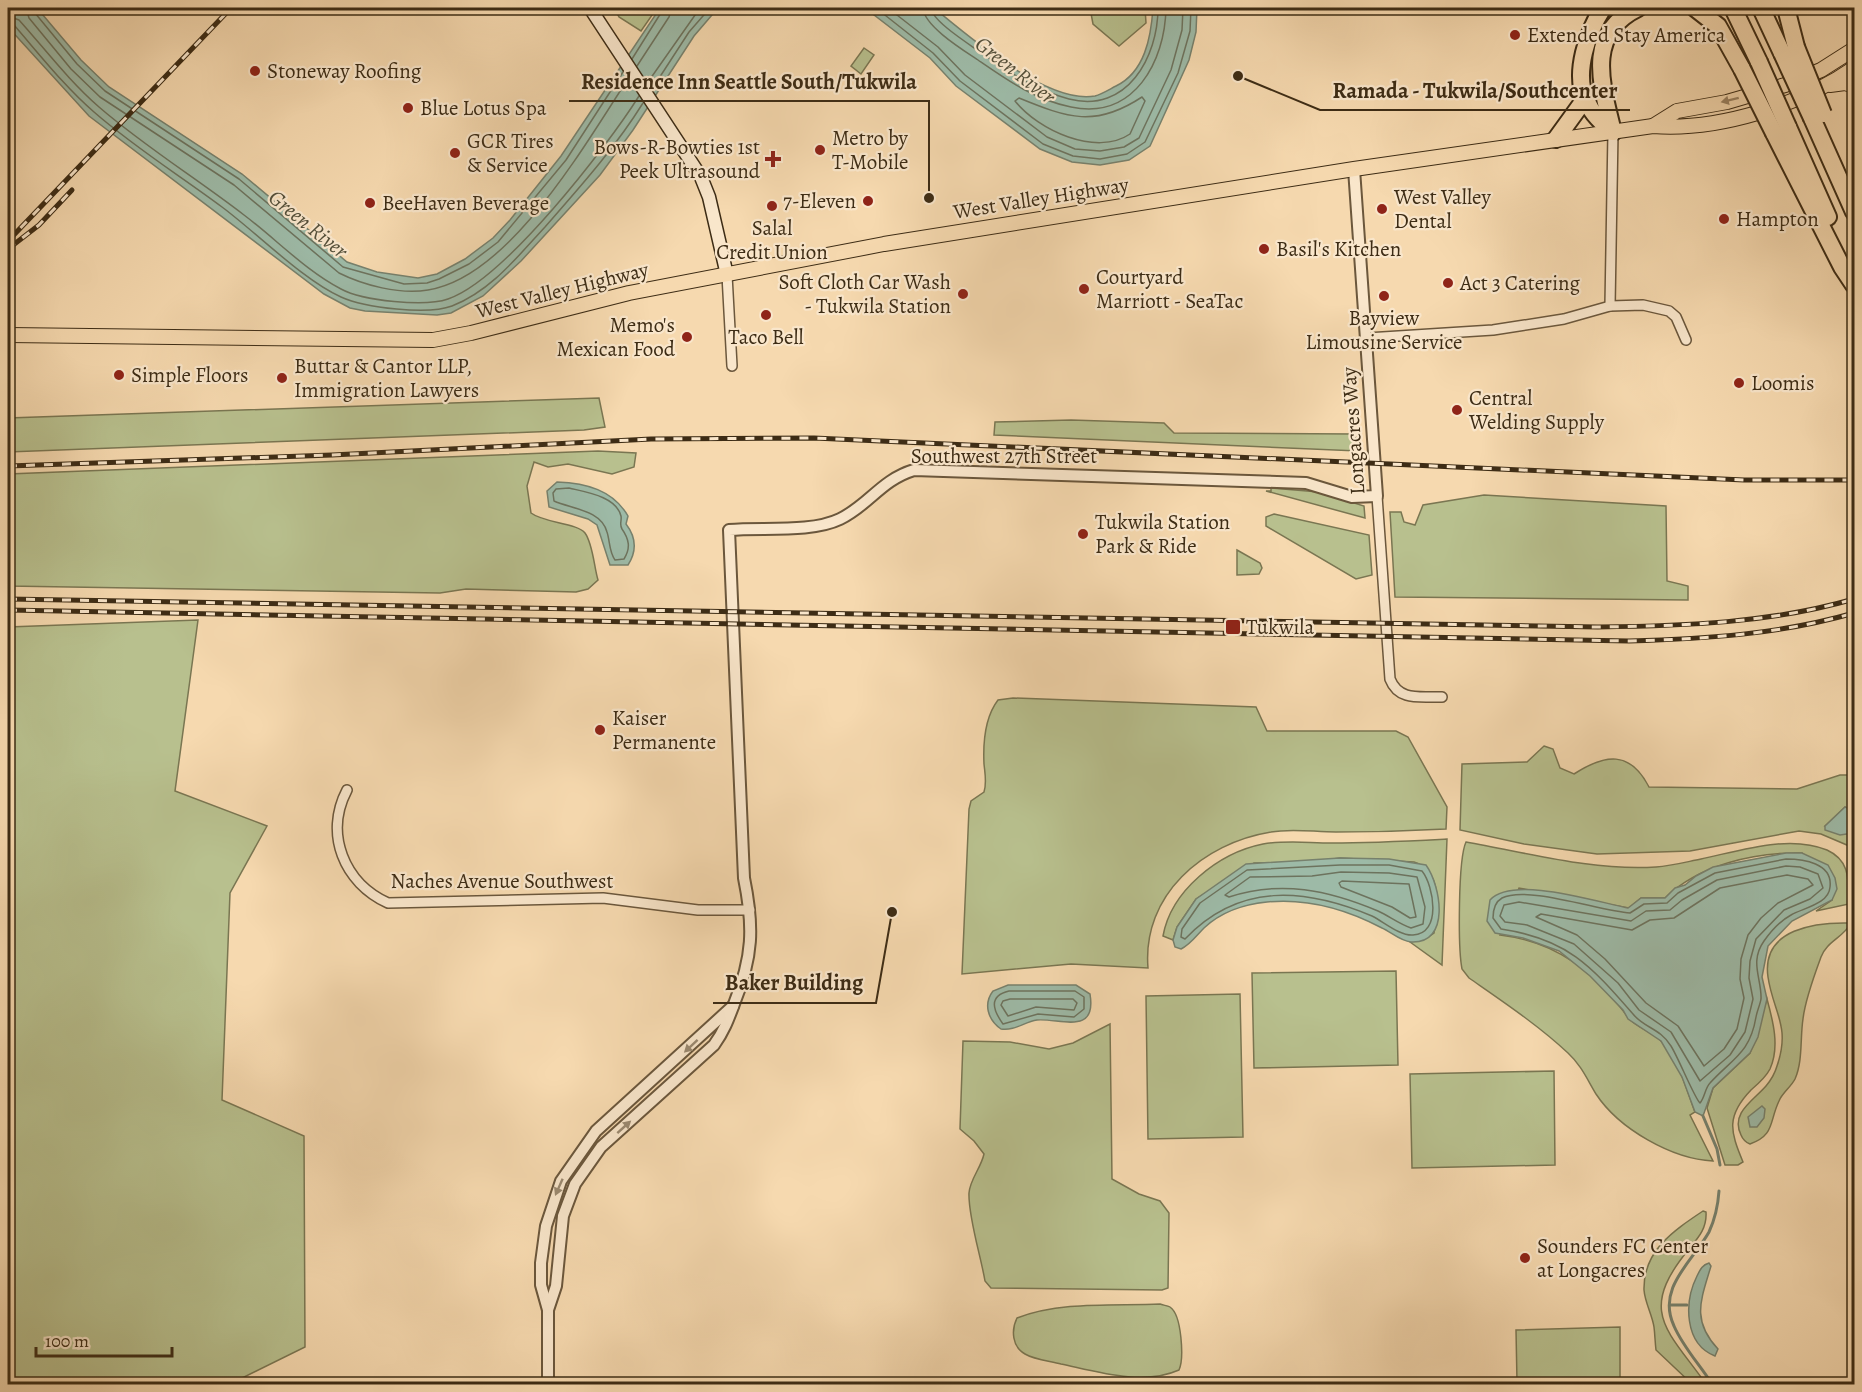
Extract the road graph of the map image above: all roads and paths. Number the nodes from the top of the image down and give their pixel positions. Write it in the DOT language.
graph roads {
  1 [pos="590,8"];
  2 [pos="1603,8"];
  3 [pos="1638,8"];
  4 [pos="1695,8"];
  5 [pos="1733,8"];
  6 [pos="1761,8"];
  7 [pos="1786,8"];
  8 [pos="1854,49"];
  9 [pos="1789,50"];
  10 [pos="1854,68"];
  11 [pos="1825,86"];
  12 [pos="1854,86"];
  13 [pos="1585,99"];
  14 [pos="1817,116"];
  15 [pos="1653,126"];
  16 [pos="1781,130"];
  17 [pos="1612,132"];
  18 [pos="1556,139"];
  19 [pos="1354,169"];
  20 [pos="1854,192"];
  21 [pos="1854,212"];
  22 [pos="727,275"];
  23 [pos="1854,276"];
  24 [pos="1854,285"];
  25 [pos="1610,306"];
  26 [pos="8,335"];
  27 [pos="1367,338"];
  28 [pos="1686,340"];
  29 [pos="732,366"];
  30 [pos="1377,496"];
  31 [pos="1442,697"];
  32 [pos="347,790"];
  33 [pos="750,909"];
  34 [pos="733,1006"];
  35 [pos="548,1310"];
  36 [pos="548,1384"];
  1 -- 22 [label="main road"];
  2 -- 13 [label="highway"];
  3 -- 17 [label="highway"];
  4 -- 16 [label="highway, bridge"];
  5 -- 16 [label="highway, bridge"];
  6 -- 9 [label="highway"];
  7 -- 9 [label="highway"];
  8 -- 15 [label="main road, West Valley Highway, one-way"];
  9 -- 14 [label="highway, bridge"];
  10 -- 11 [label="main road"];
  11 -- 12 [label="main road"];
  11 -- 15 [label="main road, West Valley Highway"];
  13 -- 17 [label="highway"];
  13 -- 18 [label="highway"];
  14 -- 20 [label="highway"];
  14 -- 21 [label="highway"];
  15 -- 17 [label="main road, West Valley Highway"];
  16 -- 23 [label="highway"];
  16 -- 24 [label="highway"];
  17 -- 18 [label="main road, West Valley Highway"];
  17 -- 25 [label="street"];
  18 -- 19 [label="main road, West Valley Highway"];
  19 -- 22 [label="main road, West Valley Highway"];
  19 -- 27 [label="street, Longacres Way"];
  22 -- 26 [label="main road, West Valley Highway"];
  22 -- 29 [label="street"];
  25 -- 27 [label="street"];
  25 -- 28 [label="street"];
  27 -- 30 [label="street, Longacres Way"];
  30 -- 31 [label="street, Longacres Way"];
  30 -- 33 [label="street, Southwest 27th Street"];
  32 -- 33 [label="street, Naches Avenue Southwest"];
  33 -- 34 [label="street, Southwest 27th Street"];
  35 -- 34 [label="street, Southwest 27th Street, one-way"];
  34 -- 35 [label="street, Southwest 27th Street, one-way"];
  35 -- 36 [label="street, Southwest 27th Street"];
}
